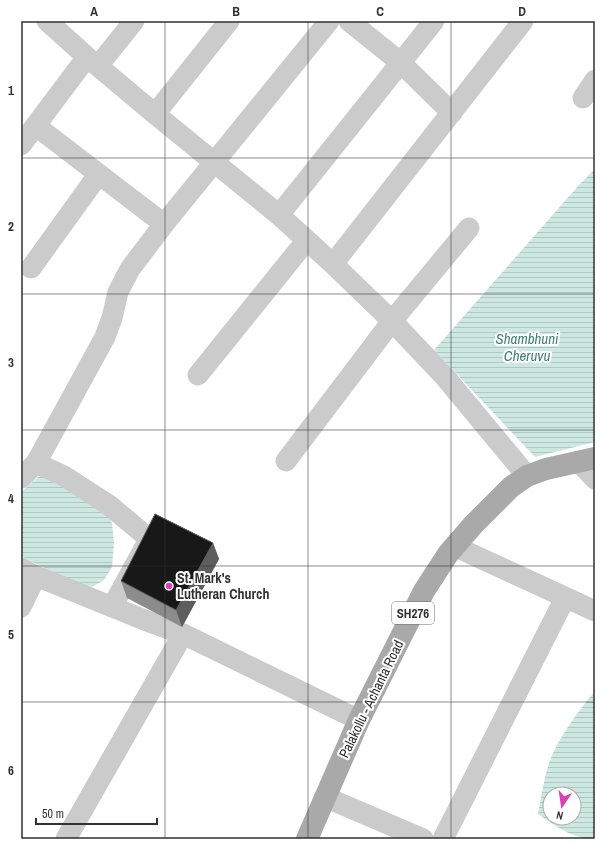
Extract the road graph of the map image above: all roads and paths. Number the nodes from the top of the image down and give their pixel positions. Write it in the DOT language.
graph roads {
  1 [pos="47,21"];
  2 [pos="134,21"];
  3 [pos="229,21"];
  4 [pos="329,21"];
  5 [pos="348,21"];
  6 [pos="434,21"];
  7 [pos="523,21"];
  8 [pos="92,61"];
  9 [pos="400,62"];
  10 [pos="595,80"];
  11 [pos="583,98"];
  12 [pos="452,113"];
  13 [pos="155,114"];
  14 [pos="36,126"];
  15 [pos="21,144"];
  16 [pos="215,162"];
  17 [pos="98,175"];
  18 [pos="279,216"];
  19 [pos="164,224"];
  20 [pos="469,228"];
  21 [pos="306,241"];
  22 [pos="333,264"];
  23 [pos="30,268"];
  24 [pos="392,322"];
  25 [pos="198,374"];
  26 [pos="587,460"];
  27 [pos="286,461"];
  28 [pos="36,463"];
  29 [pos="527,476"];
  30 [pos="21,478"];
  31 [pos="595,479"];
  32 [pos="454,546"];
  33 [pos="28,572"];
  34 [pos="565,598"];
  35 [pos="21,607"];
  36 [pos="112,607"];
  37 [pos="595,611"];
  38 [pos="183,634"];
  39 [pos="359,720"];
  40 [pos="325,797"];
  41 [pos="66,839"];
  42 [pos="307,839"];
  43 [pos="423,839"];
  44 [pos="442,839"];
  1 -- 8 [label="street"];
  2 -- 8 [label="street"];
  3 -- 13 [label="street"];
  4 -- 16 [label="street"];
  5 -- 9 [label="street"];
  6 -- 9 [label="street"];
  7 -- 12 [label="street"];
  8 -- 13 [label="street"];
  8 -- 14 [label="street"];
  9 -- 12 [label="street"];
  9 -- 18 [label="street"];
  10 -- 11 [label="street"];
  12 -- 22 [label="street"];
  13 -- 16 [label="street"];
  14 -- 15 [label="street"];
  14 -- 17 [label="street"];
  16 -- 18 [label="street"];
  16 -- 19 [label="street"];
  17 -- 19 [label="street"];
  17 -- 23 [label="street"];
  18 -- 21 [label="street"];
  19 -- 28 [label="street"];
  20 -- 24 [label="street"];
  21 -- 22 [label="street"];
  21 -- 25 [label="street"];
  22 -- 24 [label="street"];
  24 -- 27 [label="street"];
  24 -- 29 [label="street"];
  26 -- 29 [label="main road, Palakollu - Achanta Road / SH276"];
  26 -- 31 [label="street"];
  28 -- 30 [label="street"];
  28 -- 36 [label="street"];
  29 -- 32 [label="main road, Palakollu - Achanta Road / SH276"];
  32 -- 34 [label="street"];
  32 -- 39 [label="main road, Palakollu - Achanta Road / SH276"];
  33 -- 35 [label="street"];
  33 -- 36 [label="street"];
  34 -- 37 [label="street"];
  34 -- 44 [label="street"];
  36 -- 38 [label="street"];
  38 -- 39 [label="street"];
  38 -- 41 [label="street"];
  39 -- 40 [label="main road, Palakollu - Achanta Road / SH276"];
  40 -- 42 [label="main road, Palakollu - Achanta Road / SH276"];
  40 -- 43 [label="street"];
}
